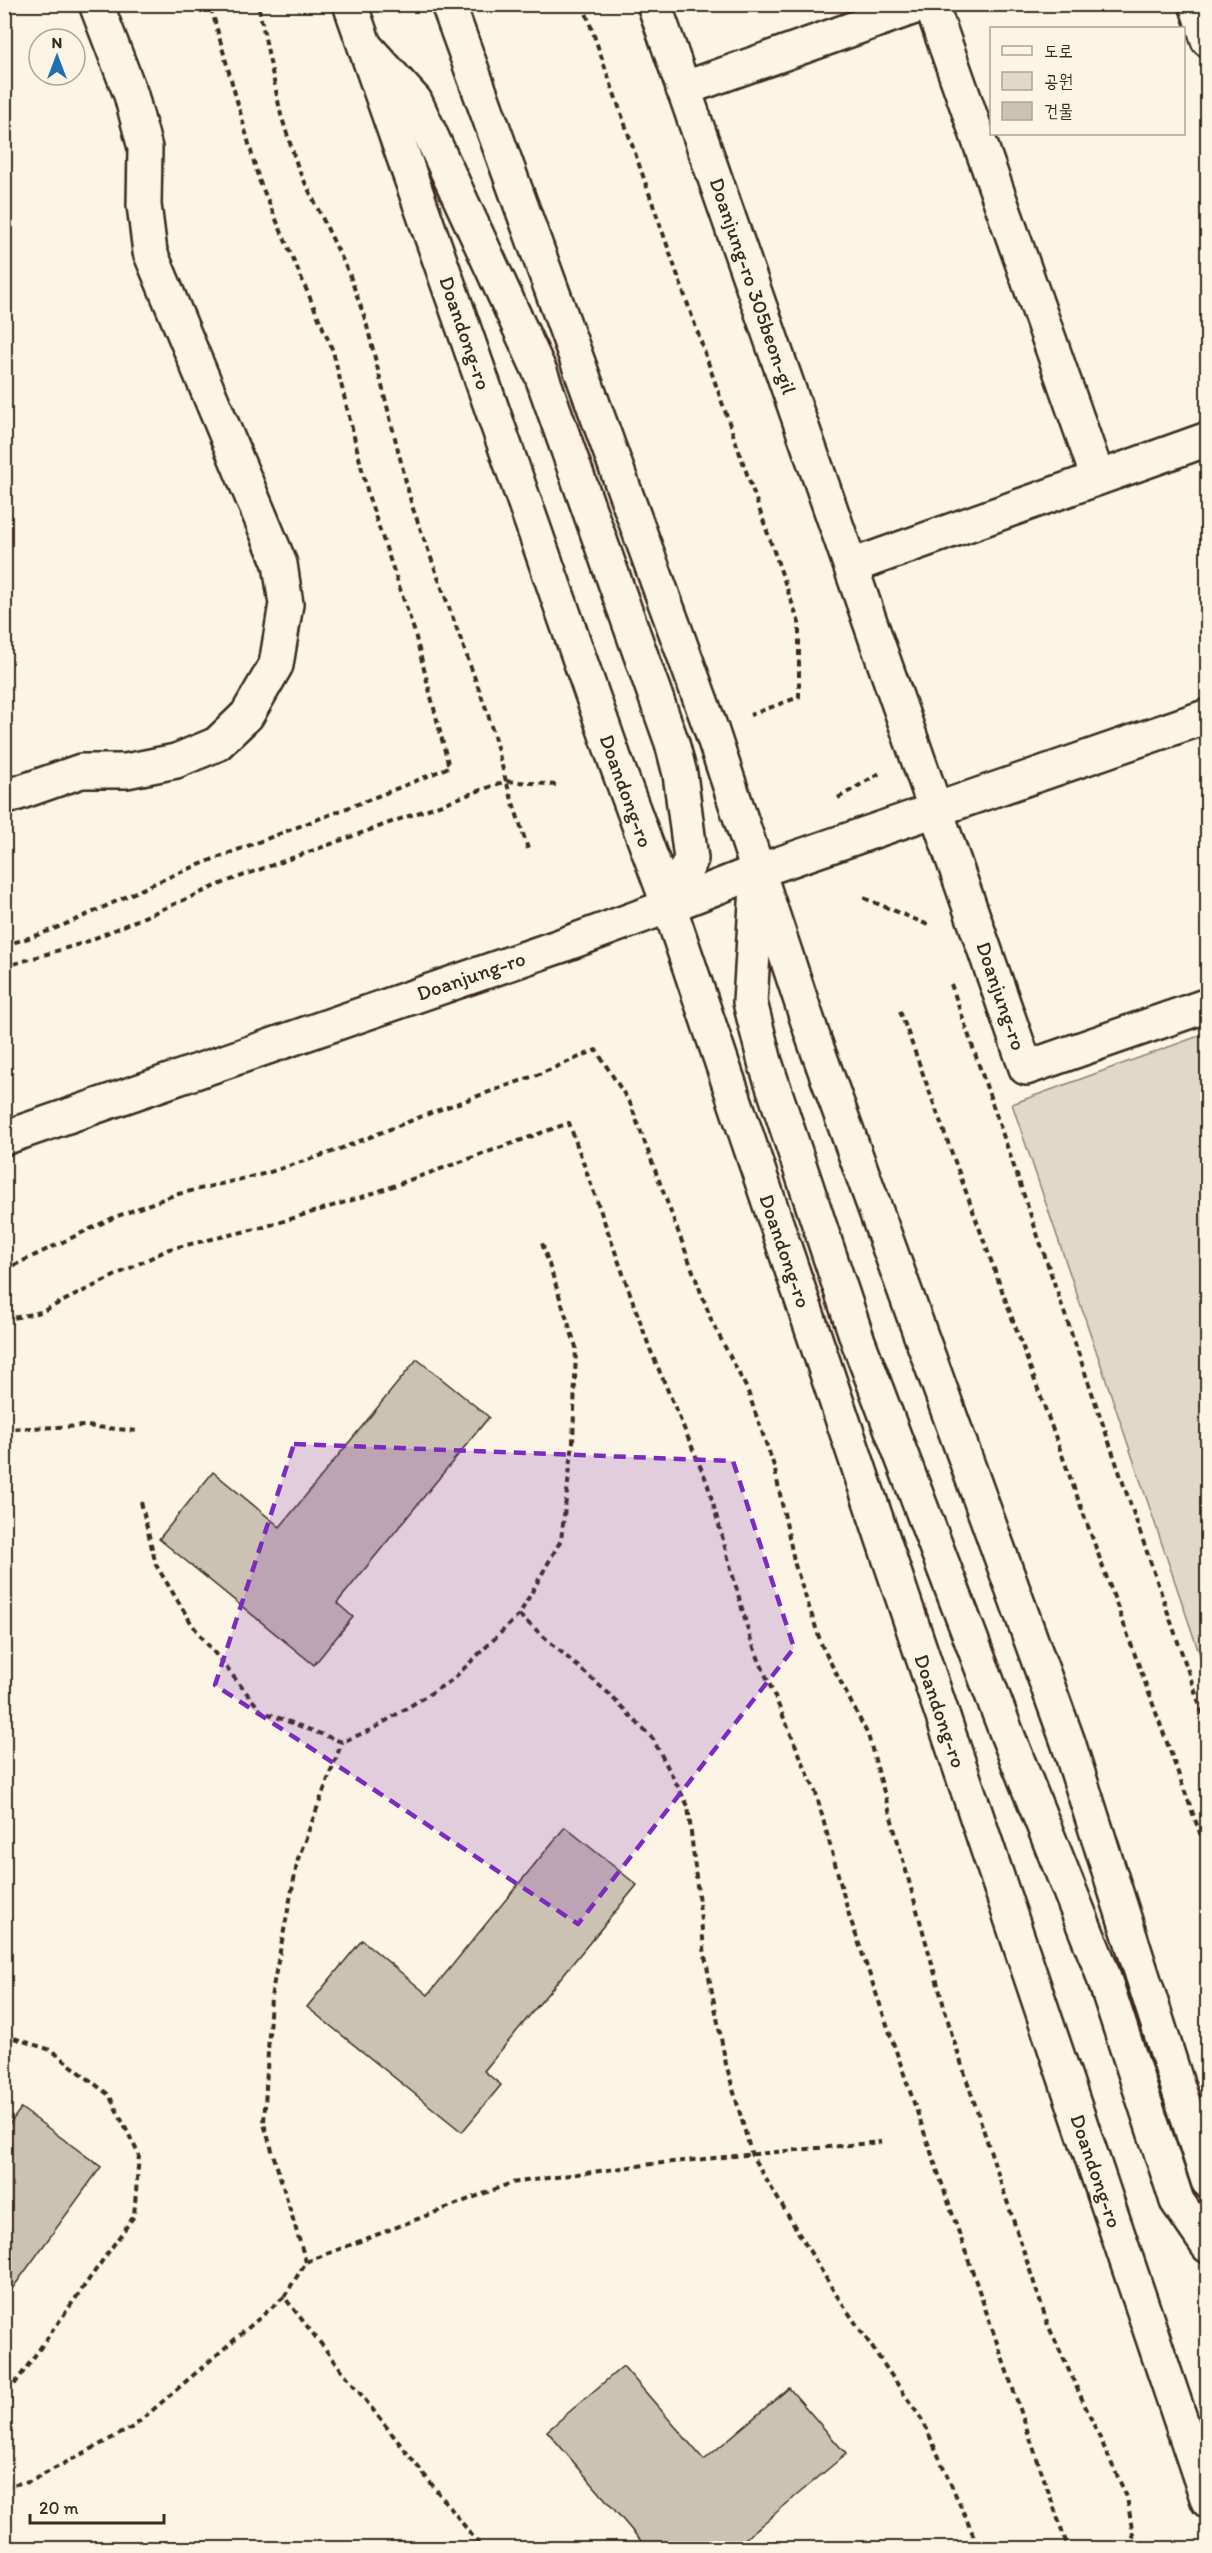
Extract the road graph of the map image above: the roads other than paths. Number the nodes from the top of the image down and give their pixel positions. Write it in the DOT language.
graph roads {
  1 [pos="96,4"];
  2 [pos="350,4"];
  3 [pos="448,4"];
  4 [pos="654,4"];
  5 [pos="923,4"];
  6 [pos="932,4"];
  7 [pos="1196,4"];
  8 [pos="1208,40"];
  9 [pos="364,46"];
  10 [pos="683,89"];
  11 [pos="1208,439"];
  12 [pos="1098,478"];
  13 [pos="852,566"];
  14 [pos="1208,716"];
  15 [pos="4,798"];
  16 [pos="936,811"];
  17 [pos="758,871"];
  18 [pos="669,906"];
  19 [pos="1208,1005"];
  20 [pos="4,1137"];
  21 [pos="1208,2181"];
  22 [pos="1208,2246"];
  23 [pos="1208,2501"];
  1 -- 15 [label="main road"];
  2 -- 9 [label="main road, Doandong-ro"];
  3 -- 17 [label="main road"];
  4 -- 10 [label="main road, Doanjung-ro 305beon-gil"];
  5 -- 10 [label="main road"];
  6 -- 12 [label="main road"];
  7 -- 8 [label="main road"];
  9 -- 18 [label="main road, Doandong-ro"];
  9 -- 18 [label="main road"];
  10 -- 13 [label="main road, Doanjung-ro 305beon-gil"];
  11 -- 12 [label="main road"];
  12 -- 13 [label="main road"];
  13 -- 16 [label="main road, Doanjung-ro 305beon-gil"];
  14 -- 16 [label="main road, Doanjung-ro"];
  16 -- 17 [label="main road, Doanjung-ro"];
  16 -- 19 [label="main road, Doanjung-ro"];
  17 -- 18 [label="main road, Doanjung-ro"];
  17 -- 21 [label="main road"];
  17 -- 22 [label="main road"];
  18 -- 20 [label="main road, Doanjung-ro"];
  18 -- 23 [label="main road, Doandong-ro"];
}
